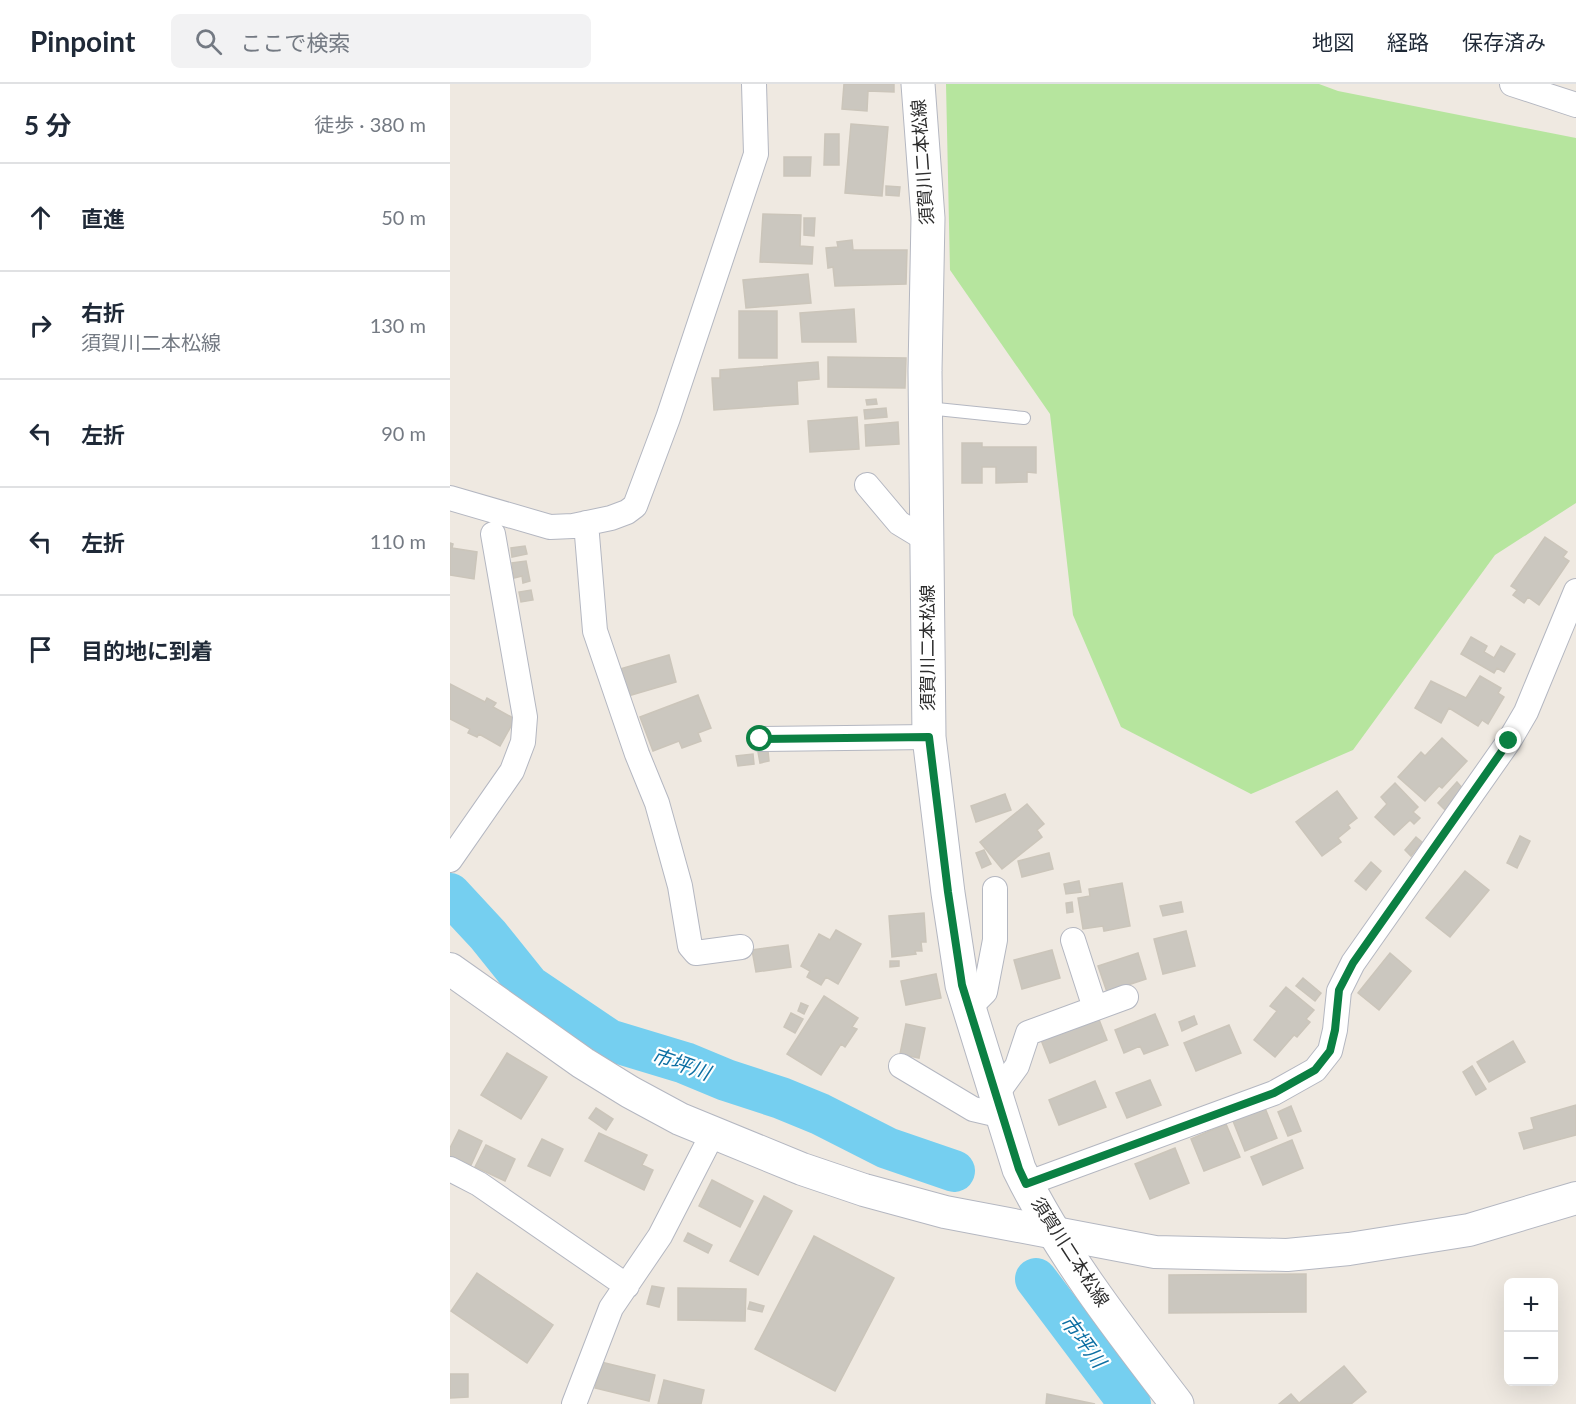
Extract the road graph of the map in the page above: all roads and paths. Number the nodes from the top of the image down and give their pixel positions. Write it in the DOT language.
graph roads {
  1 [pos="754,84"];
  2 [pos="918,84"];
  3 [pos="1512,84"];
  4 [pos="1576,105"];
  5 [pos="925,408"];
  6 [pos="1024,418"];
  7 [pos="867,485"];
  8 [pos="450,498"];
  9 [pos="586,523"];
  10 [pos="493,534"];
  11 [pos="927,540"];
  12 [pos="1576,591"];
  13 [pos="929,737"];
  14 [pos="760,739"];
  15 [pos="450,860"];
  16 [pos="995,889"];
  17 [pos="1073,940"];
  18 [pos="741,947"];
  19 [pos="450,969"];
  20 [pos="1126,997"];
  21 [pos="969,1008"];
  22 [pos="1095,1008"];
  23 [pos="900,1066"];
  24 [pos="999,1105"];
  25 [pos="713,1133"];
  26 [pos="450,1169"];
  27 [pos="1026,1184"];
  28 [pos="1576,1198"];
  29 [pos="1054,1233"];
  30 [pos="627,1286"];
  31 [pos="574,1404"];
  32 [pos="1177,1404"];
  1 -- 9 [label="street"];
  2 -- 5 [label="main road, 須賀川二本松線"];
  3 -- 4 [label="street"];
  5 -- 6 [label="lane"];
  5 -- 11 [label="main road, 須賀川二本松線"];
  7 -- 11 [label="street"];
  8 -- 9 [label="street"];
  9 -- 18 [label="street"];
  10 -- 15 [label="street"];
  11 -- 13 [label="main road, 須賀川二本松線"];
  12 -- 27 [label="street"];
  13 -- 14 [label="street"];
  13 -- 21 [label="main road, 須賀川二本松線"];
  16 -- 21 [label="street"];
  17 -- 22 [label="street"];
  19 -- 25 [label="street"];
  20 -- 22 [label="street"];
  21 -- 24 [label="main road, 須賀川二本松線"];
  22 -- 24 [label="street"];
  23 -- 24 [label="street"];
  24 -- 27 [label="main road, 須賀川二本松線"];
  25 -- 29 [label="street"];
  25 -- 30 [label="street"];
  26 -- 30 [label="street"];
  27 -- 29 [label="main road, 須賀川二本松線"];
  28 -- 29 [label="street"];
  29 -- 32 [label="main road, 須賀川二本松線"];
  30 -- 31 [label="street"];
}
